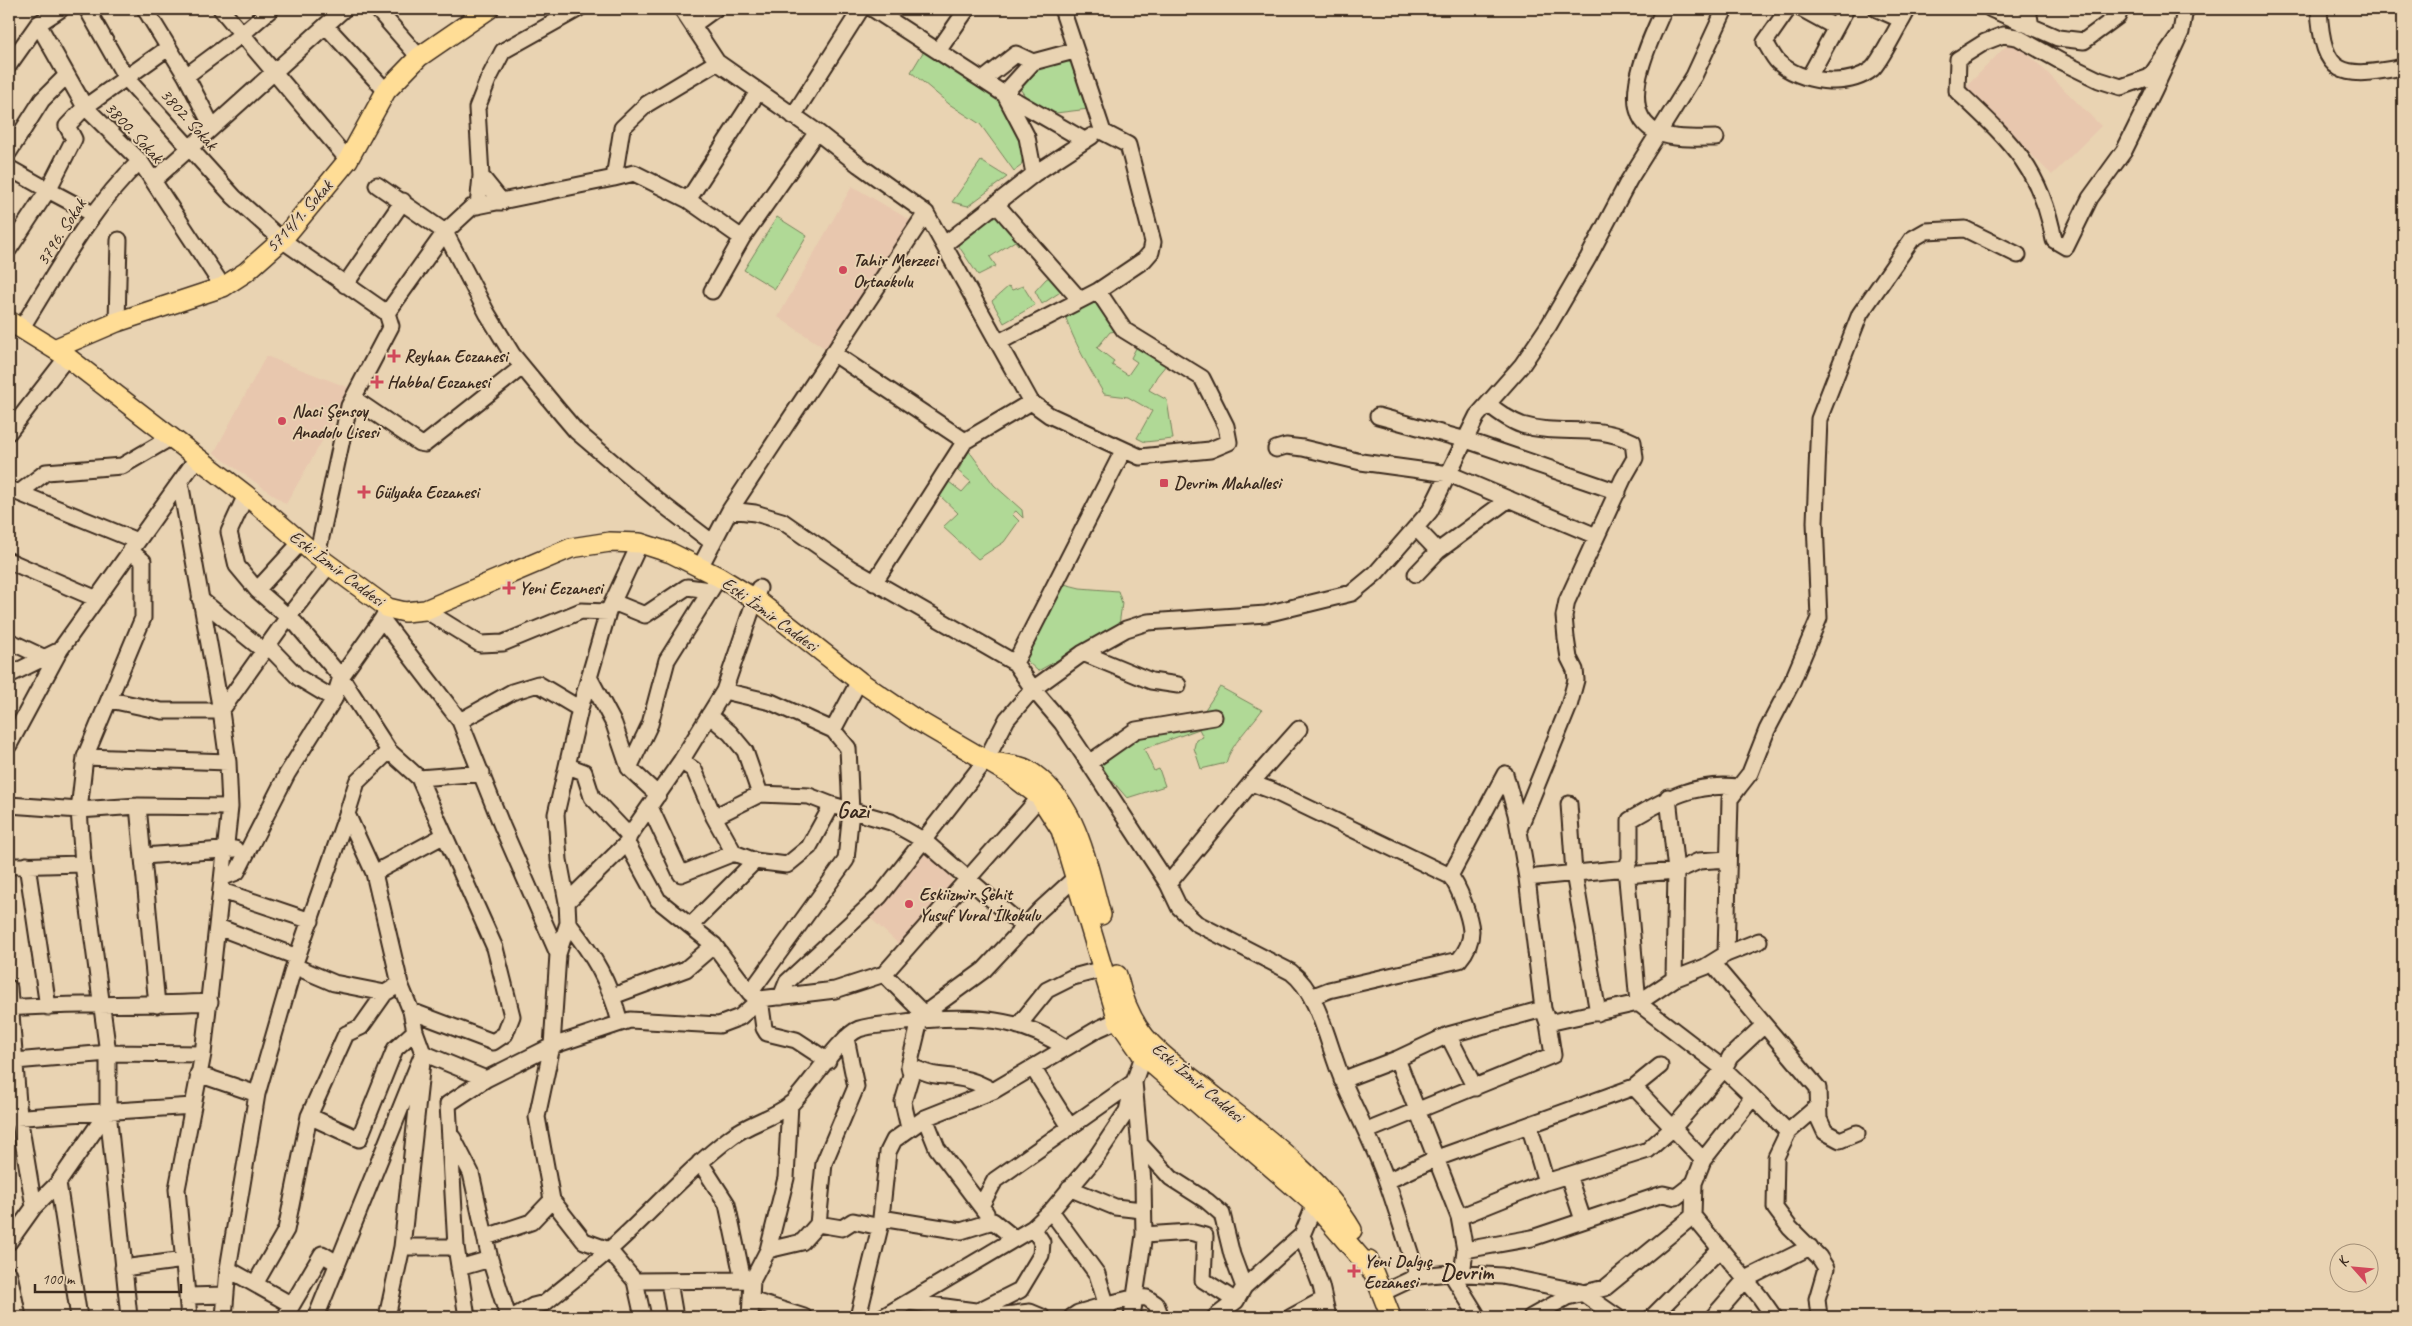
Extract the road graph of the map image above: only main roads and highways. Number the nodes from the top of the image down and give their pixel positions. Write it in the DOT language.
graph roads {
  1 [pos="481,10"];
  2 [pos="15,325"];
  3 [pos="60,353"];
  4 [pos="706,556"];
  5 [pos="757,594"];
  6 [pos="385,613"];
  7 [pos="986,760"];
  8 [pos="1318,1197"];
  9 [pos="1392,1317"];
  1 -- 3 [label="main road, 5714/1. Sokak"];
  2 -- 3 [label="main road, Eski İzmir Caddesi"];
  3 -- 6 [label="main road, Eski İzmir Caddesi"];
  4 -- 5 [label="main road"];
  4 -- 5 [label="main road, Eski İzmir Caddesi"];
  4 -- 6 [label="main road, Eski İzmir Caddesi"];
  4 -- 6 [label="main road"];
  5 -- 7 [label="main road, Eski İzmir Caddesi"];
  7 -- 8 [label="main road, Eski İzmir Caddesi"];
  7 -- 8 [label="main road, Eski İzmir Caddesi"];
  8 -- 9 [label="main road, Eski İzmir Caddesi"];
}
